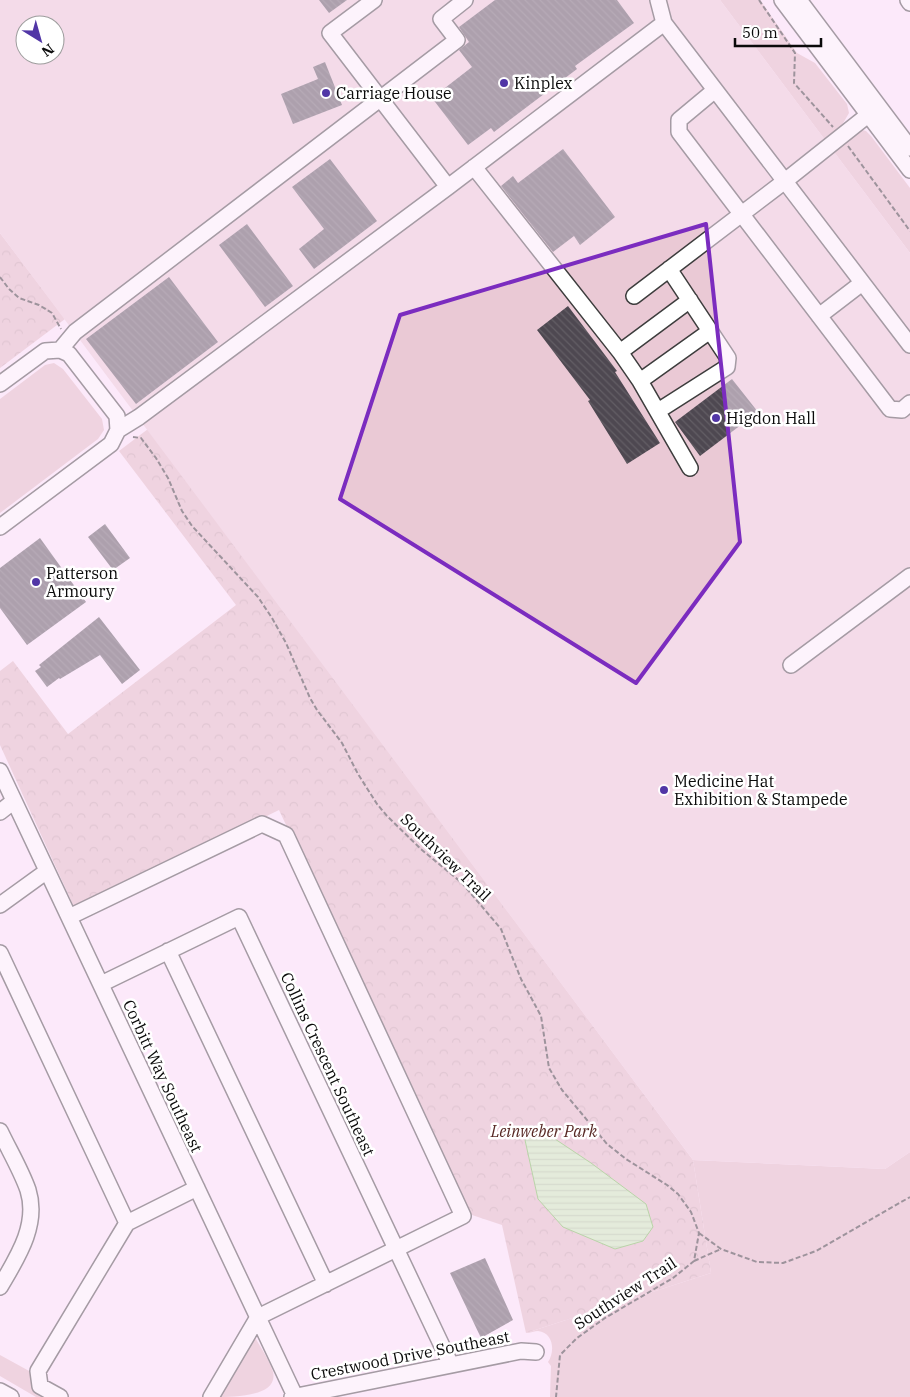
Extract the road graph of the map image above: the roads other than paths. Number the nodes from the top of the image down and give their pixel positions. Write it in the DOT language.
graph roads {
  1 [pos="374,0"];
  2 [pos="465,0"];
  3 [pos="658,0"];
  4 [pos="782,0"];
  5 [pos="798,0"];
  6 [pos="664,23"];
  7 [pos="715,90"];
  8 [pos="380,98"];
  9 [pos="868,114"];
  10 [pos="910,148"];
  11 [pos="474,167"];
  12 [pos="910,170"];
  13 [pos="785,182"];
  14 [pos="448,187"];
  15 [pos="742,214"];
  16 [pos="669,269"];
  17 [pos="862,283"];
  18 [pos="634,296"];
  19 [pos="690,300"];
  20 [pos="819,316"];
  21 [pos="710,331"];
  22 [pos="910,345"];
  23 [pos="60,350"];
  24 [pos="620,352"];
  25 [pos="640,380"];
  26 [pos="0,384"];
  27 [pos="910,403"];
  28 [pos="658,412"];
  29 [pos="118,430"];
  30 [pos="690,468"];
  31 [pos="0,527"];
  32 [pos="910,576"];
  33 [pos="791,665"];
  34 [pos="0,771"];
  35 [pos="14,801"];
  36 [pos="0,812"];
  37 [pos="47,871"];
  38 [pos="0,905"];
  39 [pos="69,917"];
  40 [pos="168,951"];
  41 [pos="0,953"];
  42 [pos="101,984"];
  43 [pos="1,1135"];
  44 [pos="197,1188"];
  45 [pos="127,1223"];
  46 [pos="396,1249"];
  47 [pos="326,1284"];
  48 [pos="0,1287"];
  49 [pos="258,1317"];
  50 [pos="536,1352"];
  51 [pos="451,1365"];
  52 [pos="0,1390"];
  53 [pos="11,1397"];
  54 [pos="60,1397"];
  55 [pos="211,1397"];
  56 [pos="294,1397"];
  1 -- 8 [label="street"];
  2 -- 8 [label="street"];
  3 -- 6 [label="street"];
  4 -- 9 [label="street"];
  5 -- 10 [label="street"];
  6 -- 7 [label="street"];
  6 -- 11 [label="street"];
  7 -- 13 [label="street"];
  7 -- 15 [label="street"];
  8 -- 14 [label="street"];
  8 -- 23 [label="street"];
  9 -- 12 [label="street"];
  9 -- 13 [label="street"];
  11 -- 14 [label="street"];
  11 -- 24 [label="street"];
  13 -- 15 [label="street"];
  13 -- 17 [label="street"];
  14 -- 29 [label="street"];
  15 -- 16 [label="street"];
  15 -- 20 [label="street"];
  16 -- 18 [label="street"];
  16 -- 19 [label="street"];
  17 -- 20 [label="street"];
  17 -- 22 [label="street"];
  19 -- 21 [label="street"];
  19 -- 24 [label="street"];
  20 -- 27 [label="street"];
  21 -- 25 [label="street"];
  21 -- 28 [label="street"];
  23 -- 26 [label="street"];
  23 -- 29 [label="street"];
  24 -- 25 [label="street"];
  25 -- 28 [label="street"];
  28 -- 30 [label="street"];
  29 -- 31 [label="street"];
  32 -- 33 [label="street"];
  34 -- 35 [label="street, Corbitt Way Southeast"];
  35 -- 36 [label="street"];
  35 -- 37 [label="street, Corbitt Way Southeast"];
  37 -- 38 [label="street"];
  37 -- 39 [label="street, Corbitt Way Southeast"];
  39 -- 42 [label="street, Corbitt Way Southeast"];
  39 -- 46 [label="street"];
  40 -- 42 [label="street, Collins Crescent Southeast"];
  40 -- 46 [label="street, Collins Crescent Southeast"];
  40 -- 47 [label="street"];
  41 -- 45 [label="street"];
  42 -- 44 [label="street, Corbitt Way Southeast"];
  43 -- 48 [label="street"];
  44 -- 45 [label="street"];
  44 -- 49 [label="street, Corbitt Way Southeast"];
  45 -- 54 [label="street"];
  46 -- 47 [label="street"];
  46 -- 51 [label="street, Collins Crescent Southeast"];
  47 -- 49 [label="street"];
  49 -- 55 [label="street"];
  49 -- 56 [label="street, Corbitt Way Southeast"];
  50 -- 51 [label="street, Crestwood Drive Southeast"];
  51 -- 56 [label="street, Crestwood Drive Southeast"];
  52 -- 53 [label="street"];
}
